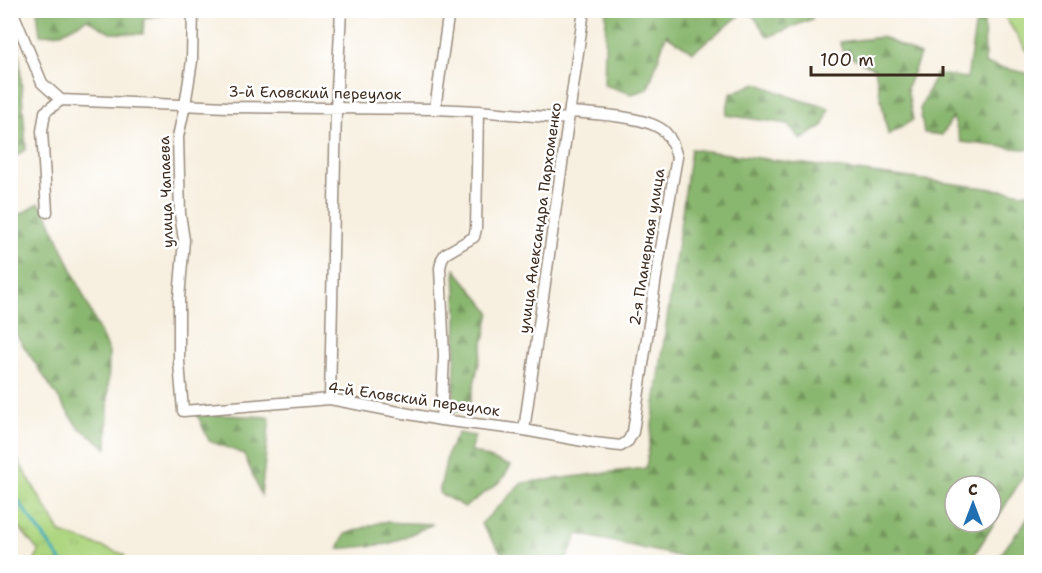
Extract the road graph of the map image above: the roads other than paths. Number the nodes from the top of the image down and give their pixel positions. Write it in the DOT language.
graph roads {
  1 [pos="12,10"];
  2 [pos="193,10"];
  3 [pos="341,10"];
  4 [pos="449,10"];
  5 [pos="584,10"];
  6 [pos="61,100"];
  7 [pos="185,105"];
  8 [pos="336,109"];
  9 [pos="435,110"];
  10 [pos="478,111"];
  11 [pos="570,115"];
  12 [pos="48,212"];
  13 [pos="330,399"];
  14 [pos="183,411"];
  15 [pos="441,420"];
  16 [pos="524,430"];
  17 [pos="633,432"];
  1 -- 6 [label="street"];
  2 -- 7 [label="street, улица Чапаева"];
  3 -- 8 [label="street"];
  4 -- 9 [label="street"];
  5 -- 11 [label="street, улица Александра Пархоменко"];
  6 -- 7 [label="street, 3-й Еловский переулок"];
  6 -- 12 [label="street"];
  7 -- 8 [label="street, 3-й Еловский переулок"];
  7 -- 14 [label="street, улица Чапаева"];
  8 -- 9 [label="street, 3-й Еловский переулок"];
  8 -- 13 [label="street"];
  9 -- 10 [label="street, 3-й Еловский переулок"];
  10 -- 11 [label="street, 3-й Еловский переулок"];
  10 -- 15 [label="street"];
  11 -- 16 [label="street, улица Александра Пархоменко"];
  11 -- 17 [label="street, 2-я Планерная улица"];
  13 -- 14 [label="street, 4-й Еловский переулок"];
  13 -- 15 [label="street, 4-й Еловский переулок"];
  15 -- 16 [label="street, 4-й Еловский переулок"];
  16 -- 17 [label="street, 4-й Еловский переулок"];
}
